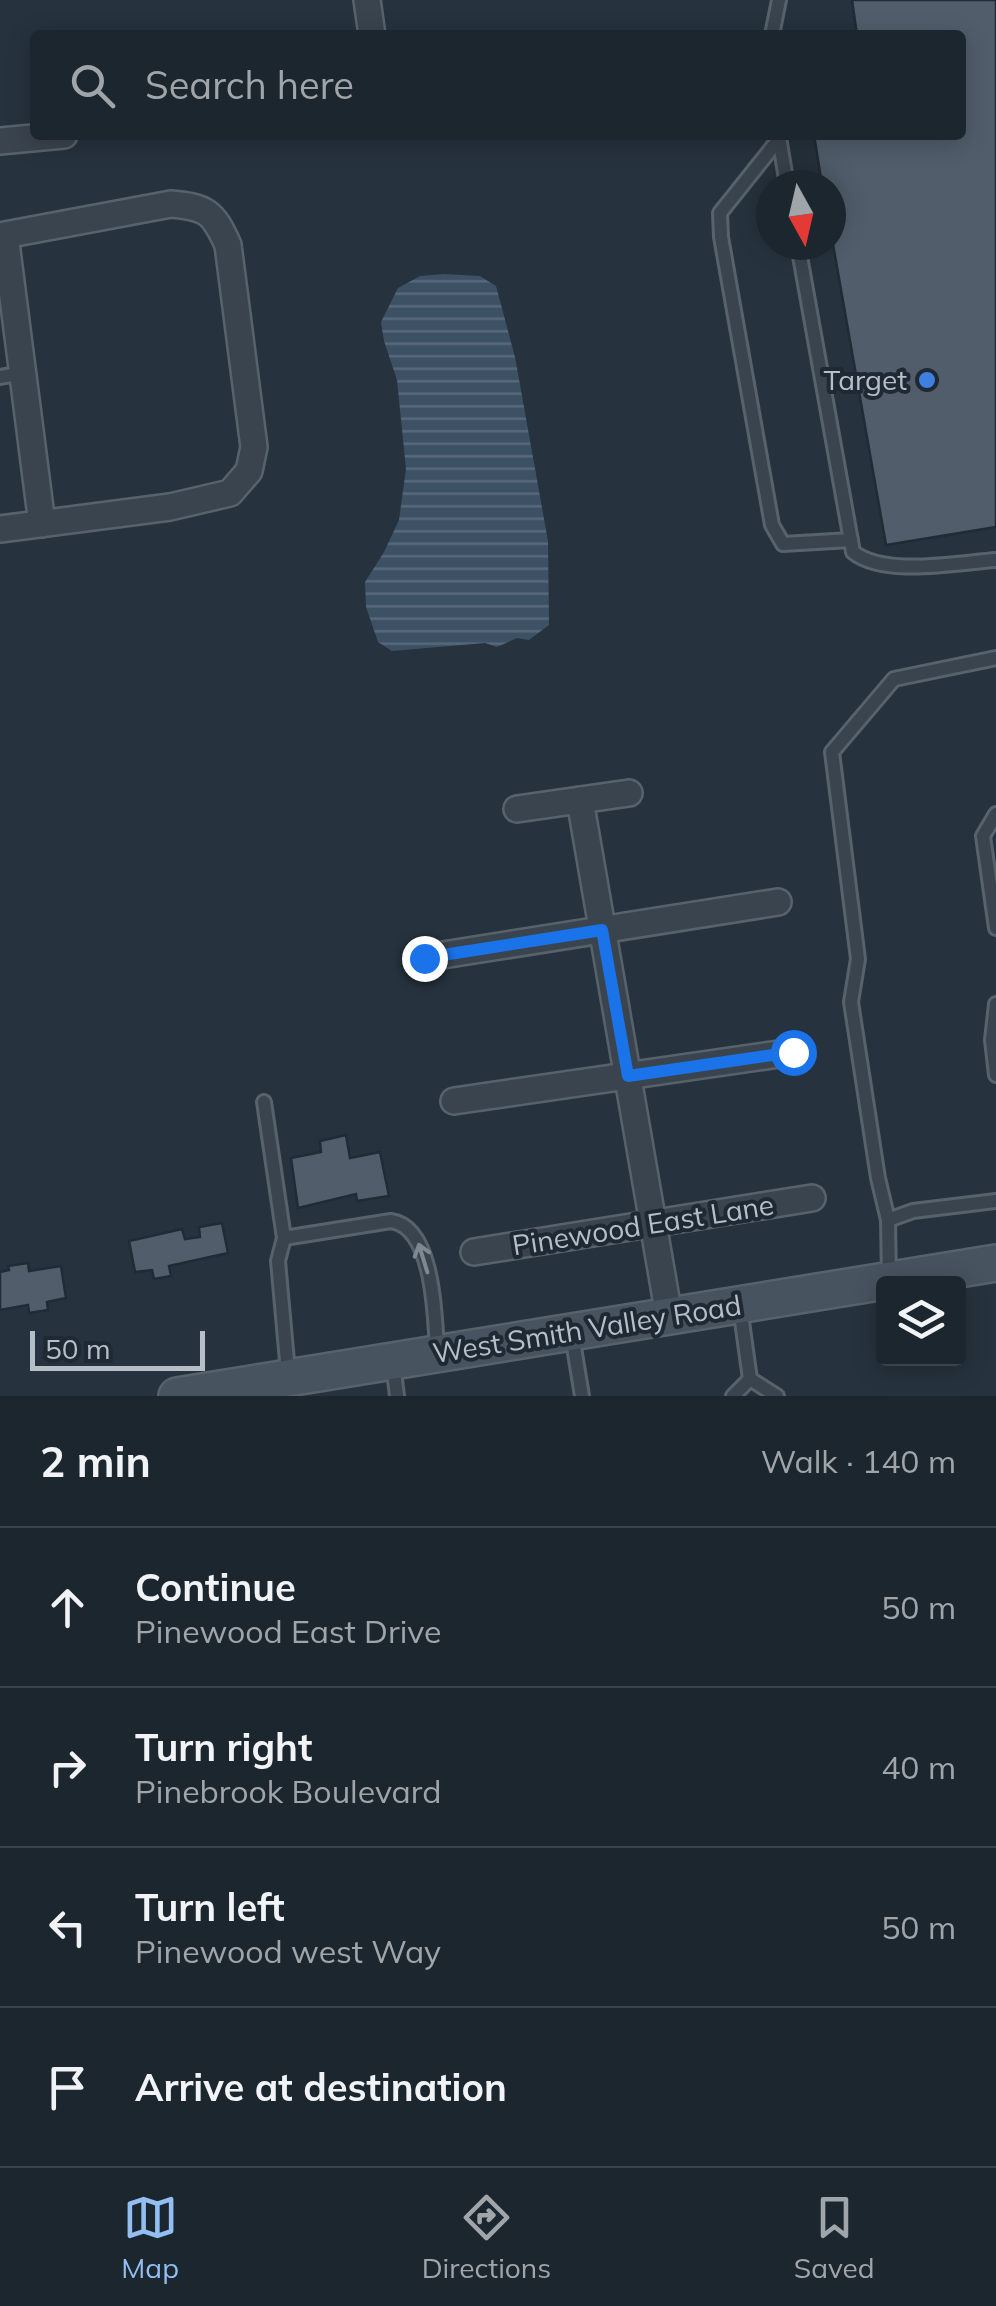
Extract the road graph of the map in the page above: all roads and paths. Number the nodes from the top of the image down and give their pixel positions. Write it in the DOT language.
graph roads {
  1 [pos="366,0"];
  2 [pos="779,0"];
  3 [pos="371,30"];
  4 [pos="773,30"];
  5 [pos="30,139"];
  6 [pos="776,140"];
  7 [pos="779,140"];
  8 [pos="0,142"];
  9 [pos="784,170"];
  10 [pos="2,235"];
  11 [pos="801,260"];
  12 [pos="11,375"];
  13 [pos="42,524"];
  14 [pos="0,529"];
  15 [pos="851,540"];
  16 [pos="996,560"];
  17 [pos="996,658"];
  18 [pos="629,793"];
  19 [pos="580,800"];
  20 [pos="517,809"];
  21 [pos="996,814"];
  22 [pos="778,902"];
  23 [pos="996,928"];
  24 [pos="602,930"];
  25 [pos="424,958"];
  26 [pos="996,1004"];
  27 [pos="793,1052"];
  28 [pos="995,1067"];
  29 [pos="628,1076"];
  30 [pos="454,1101"];
  31 [pos="264,1102"];
  32 [pos="812,1198"];
  33 [pos="996,1201"];
  34 [pos="888,1220"];
  35 [pos="653,1222"];
  36 [pos="284,1238"];
  37 [pos="474,1252"];
  38 [pos="996,1263"];
  39 [pos="889,1276"];
  40 [pos="914,1276"];
  41 [pos="876,1282"];
  42 [pos="740,1304"];
  43 [pos="669,1316"];
  44 [pos="571,1333"];
  45 [pos="437,1354"];
  46 [pos="392,1361"];
  47 [pos="750,1379"];
  48 [pos="282,1388"];
  49 [pos="178,1396"];
  50 [pos="397,1396"];
  51 [pos="582,1396"];
  52 [pos="733,1396"];
  53 [pos="777,1396"];
  1 -- 3 [label="street"];
  2 -- 4 [label="lane"];
  5 -- 8 [label="street"];
  6 -- 15 [label="lane"];
  7 -- 9 [label="lane"];
  10 -- 12 [label="street"];
  10 -- 13 [label="street"];
  11 -- 15 [label="lane"];
  12 -- 13 [label="street"];
  13 -- 14 [label="street"];
  15 -- 16 [label="lane"];
  17 -- 34 [label="lane"];
  18 -- 19 [label="street"];
  19 -- 20 [label="street"];
  19 -- 24 [label="street"];
  21 -- 23 [label="lane"];
  22 -- 24 [label="street"];
  24 -- 25 [label="street"];
  24 -- 29 [label="street"];
  26 -- 28 [label="lane"];
  27 -- 29 [label="street"];
  29 -- 30 [label="street"];
  29 -- 35 [label="street"];
  31 -- 36 [label="lane"];
  32 -- 35 [label="street, Pinewood East Lane"];
  33 -- 34 [label="lane"];
  34 -- 39 [label="lane"];
  35 -- 37 [label="street, Pinewood East Lane"];
  35 -- 43 [label="street"];
  45 -- 36 [label="lane, one-way"];
  36 -- 48 [label="lane"];
  38 -- 40 [label="main road, West Smith Valley Road"];
  41 -- 42 [label="main road, West Smith Valley Road"];
  42 -- 43 [label="main road, West Smith Valley Road"];
  42 -- 47 [label="lane"];
  43 -- 44 [label="main road, West Smith Valley Road"];
  44 -- 45 [label="main road, West Smith Valley Road"];
  44 -- 51 [label="lane"];
  45 -- 46 [label="main road, West Smith Valley Road"];
  46 -- 48 [label="main road, West Smith Valley Road"];
  46 -- 50 [label="lane"];
  47 -- 52 [label="lane"];
  47 -- 53 [label="lane"];
  48 -- 49 [label="main road, West Smith Valley Road"];
}
